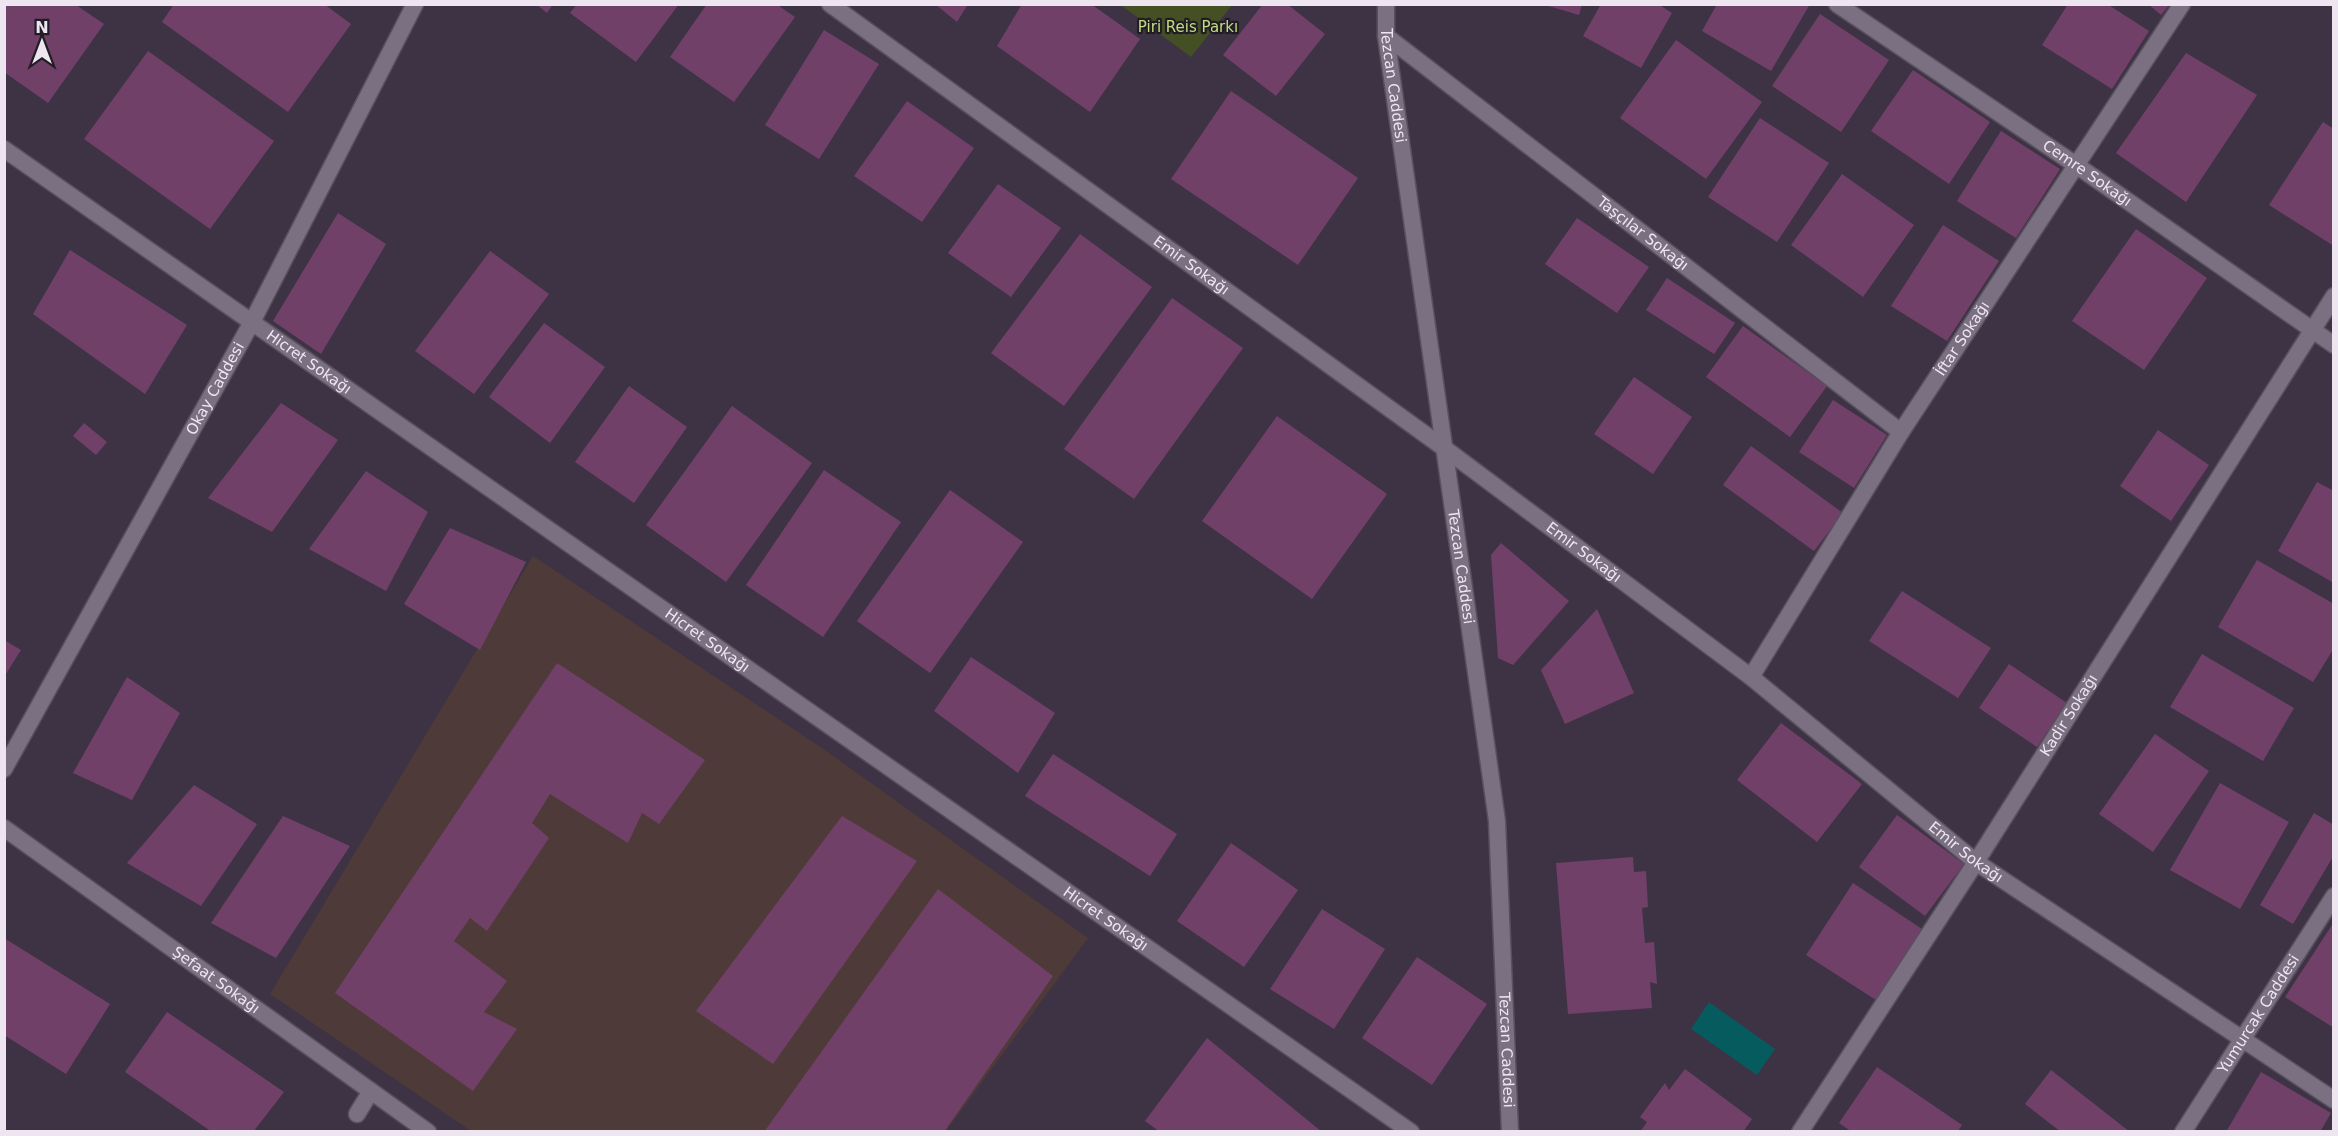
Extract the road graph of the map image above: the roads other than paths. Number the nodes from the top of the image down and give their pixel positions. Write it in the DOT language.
graph roads {
  1 [pos="415,4"];
  2 [pos="830,4"];
  3 [pos="1386,4"];
  4 [pos="1837,4"];
  5 [pos="2182,4"];
  6 [pos="1386,36"];
  7 [pos="4,149"];
  8 [pos="2076,165"];
  9 [pos="2334,296"];
  10 [pos="252,322"];
  11 [pos="2311,331"];
  12 [pos="2334,345"];
  13 [pos="1901,432"];
  14 [pos="1444,448"];
  15 [pos="1751,677"];
  16 [pos="4,769"];
  17 [pos="4,828"];
  18 [pos="1976,862"];
  19 [pos="2334,896"];
  20 [pos="2242,1040"];
  21 [pos="371,1091"];
  22 [pos="2334,1100"];
  23 [pos="357,1114"];
  24 [pos="428,1131"];
  25 [pos="1411,1131"];
  26 [pos="1510,1131"];
  27 [pos="1800,1131"];
  28 [pos="2182,1131"];
  1 -- 10 [label="street, Okay Caddesi"];
  2 -- 14 [label="street, Emir Sokağı"];
  3 -- 6 [label="street, Tezcan Caddesi"];
  4 -- 8 [label="street, Cemre Sokağı"];
  5 -- 8 [label="street, İftar Sokağı"];
  6 -- 13 [label="street, Taşçılar Sokağı"];
  6 -- 14 [label="street, Tezcan Caddesi"];
  7 -- 10 [label="street, Hicret Sokağı"];
  8 -- 11 [label="street, Cemre Sokağı"];
  8 -- 13 [label="street, İftar Sokağı"];
  9 -- 11 [label="street, Kadir Sokağı"];
  10 -- 16 [label="street, Okay Caddesi"];
  10 -- 25 [label="street, Hicret Sokağı"];
  11 -- 12 [label="street, Cemre Sokağı"];
  11 -- 18 [label="street, Kadir Sokağı"];
  13 -- 15 [label="street, İftar Sokağı"];
  14 -- 15 [label="street, Emir Sokağı"];
  14 -- 26 [label="street, Tezcan Caddesi"];
  15 -- 18 [label="street, Emir Sokağı"];
  17 -- 21 [label="street, Şefaat Sokağı"];
  18 -- 20 [label="street, Emir Sokağı"];
  18 -- 27 [label="street, Kadir Sokağı"];
  19 -- 20 [label="street, Yumurcak Caddesi"];
  20 -- 22 [label="street, Emir Sokağı"];
  20 -- 28 [label="street, Yumurcak Caddesi"];
  21 -- 23 [label="street"];
  21 -- 24 [label="street, Şefaat Sokağı"];
}
